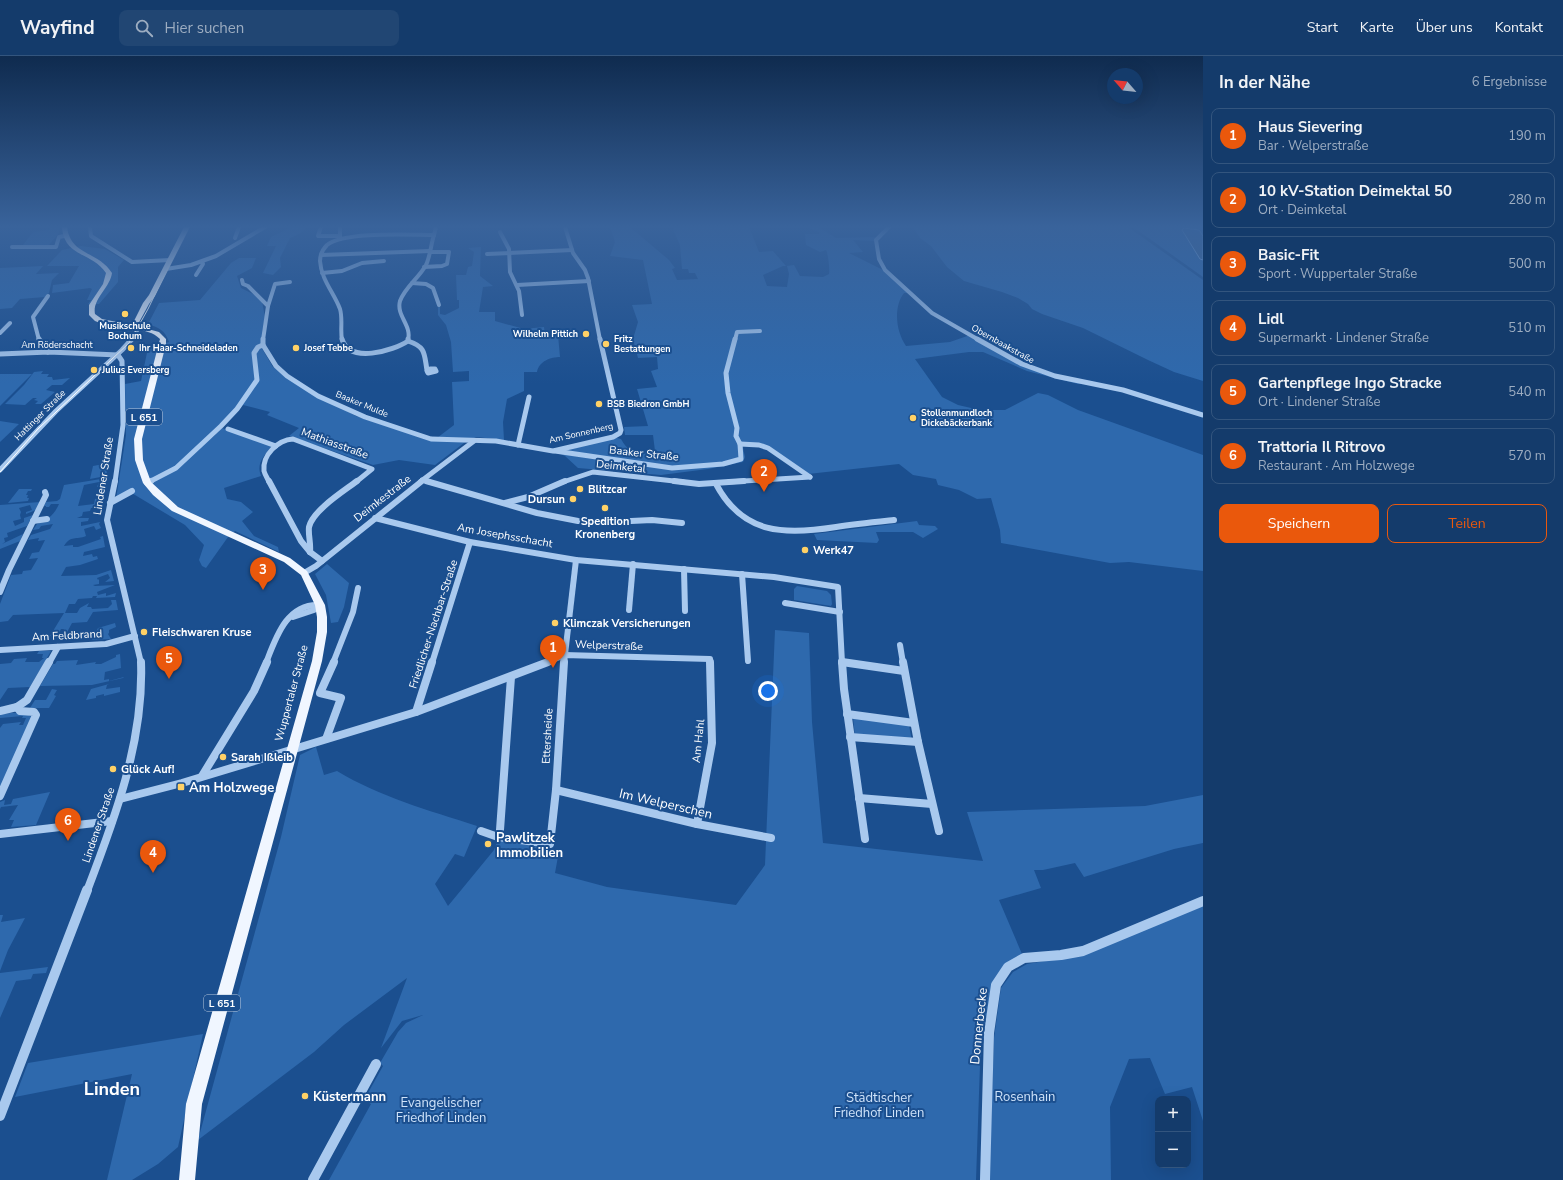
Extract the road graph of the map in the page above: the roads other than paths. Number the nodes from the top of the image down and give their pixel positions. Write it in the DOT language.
graph roads {
  1 [pos="108,279"];
  2 [pos="161,279"];
  3 [pos="325,279"];
  4 [pos="415,279"];
  5 [pos="514,279"];
  6 [pos="895,279"];
  7 [pos="242,280"];
  8 [pos="589,281"];
  9 [pos="290,282"];
  10 [pos="412,283"];
  11 [pos="517,285"];
  12 [pos="48,296"];
  13 [pos="152,296"];
  14 [pos="439,305"];
  15 [pos="268,306"];
  16 [pos="522,315"];
  17 [pos="139,316"];
  18 [pos="97,320"];
  19 [pos="10,323"];
  20 [pos="122,324"];
  21 [pos="137,330"];
  22 [pos="760,330"];
  23 [pos="0,333"];
  24 [pos="408,341"];
  25 [pos="263,346"];
  26 [pos="48,352"];
  27 [pos="0,354"];
  28 [pos="116,354"];
  29 [pos="121,363"];
  30 [pos="107,365"];
  31 [pos="427,370"];
  32 [pos="95,374"];
  33 [pos="529,397"];
  34 [pos="1203,416"];
  35 [pos="228,429"];
  36 [pos="474,441"];
  37 [pos="740,444"];
  38 [pos="518,445"];
  39 [pos="276,446"];
  40 [pos="553,450"];
  41 [pos="0,470"];
  42 [pos="422,480"];
  43 [pos="147,483"];
  44 [pos="716,484"];
  45 [pos="132,491"];
  46 [pos="45,492"];
  47 [pos="110,503"];
  48 [pos="505,503"];
  49 [pos="375,518"];
  50 [pos="47,519"];
  51 [pos="894,520"];
  52 [pos="33,522"];
  53 [pos="682,523"];
  54 [pos="470,542"];
  55 [pos="310,552"];
  56 [pos="576,560"];
  57 [pos="322,561"];
  58 [pos="633,564"];
  59 [pos="684,568"];
  60 [pos="304,573"];
  61 [pos="742,574"];
  62 [pos="358,588"];
  63 [pos="0,592"];
  64 [pos="786,603"];
  65 [pos="320,605"];
  66 [pos="629,610"];
  67 [pos="685,611"];
  68 [pos="840,612"];
  69 [pos="135,636"];
  70 [pos="900,645"];
  71 [pos="58,647"];
  72 [pos="0,650"];
  73 [pos="564,655"];
  74 [pos="710,659"];
  75 [pos="748,661"];
  76 [pos="842,662"];
  77 [pos="904,671"];
  78 [pos="512,677"];
  79 [pos="17,707"];
  80 [pos="0,711"];
  81 [pos="416,712"];
  82 [pos="847,714"];
  83 [pos="914,723"];
  84 [pos="850,737"];
  85 [pos="326,739"];
  86 [pos="918,742"];
  87 [pos="291,750"];
  88 [pos="202,776"];
  89 [pos="556,790"];
  90 [pos="0,796"];
  91 [pos="859,798"];
  92 [pos="120,799"];
  93 [pos="932,804"];
  94 [pos="112,821"];
  95 [pos="697,824"];
  96 [pos="500,830"];
  97 [pos="481,831"];
  98 [pos="939,831"];
  99 [pos="0,834"];
  100 [pos="771,838"];
  101 [pos="865,839"];
  102 [pos="1203,901"];
  103 [pos="376,1064"];
  104 [pos="0,1116"];
  105 [pos="187,1180"];
  106 [pos="313,1180"];
  107 [pos="985,1180"];
  1 -- 18 [label="main road"];
  2 -- 13 [label="main road, Hattinger Straße"];
  3 -- 24 [label="street"];
  4 -- 10 [label="street"];
  5 -- 11 [label="street"];
  6 -- 34 [label="street, Obernbaakstraße"];
  7 -- 15 [label="street"];
  8 -- 11 [label="street"];
  8 -- 40 [label="street, Am Sonnenberg"];
  9 -- 15 [label="street"];
  10 -- 14 [label="street"];
  10 -- 24 [label="street"];
  11 -- 16 [label="street"];
  12 -- 26 [label="street"];
  13 -- 17 [label="main road, Hattinger Straße"];
  13 -- 21 [label="main road, Hattinger Straße"];
  15 -- 25 [label="street"];
  17 -- 20 [label="main road"];
  17 -- 21 [label="main road, Hattinger Straße"];
  18 -- 20 [label="main road, L 651"];
  18 -- 21 [label="main road, L 651"];
  19 -- 23 [label="street"];
  20 -- 21 [label="main road, L 651"];
  21 -- 28 [label="street, Hattinger Straße"];
  21 -- 43 [label="main road, Wuppertaler Straße / L 651"];
  22 -- 37 [label="street, Baaker Straße"];
  24 -- 31 [label="street"];
  25 -- 36 [label="street, Baaker Mulde"];
  25 -- 43 [label="street"];
  26 -- 27 [label="street, Am Röderschacht"];
  26 -- 28 [label="street, Am Röderschacht"];
  28 -- 29 [label="street, Lindener Straße"];
  28 -- 30 [label="street, Hattinger Straße"];
  28 -- 32 [label="street, Hattinger Straße"];
  29 -- 30 [label="street"];
  29 -- 47 [label="street, Lindener Straße"];
  30 -- 32 [label="street, Hattinger Straße"];
  32 -- 41 [label="street, Hattinger Straße"];
  33 -- 38 [label="street"];
  35 -- 39 [label="street"];
  36 -- 38 [label="street, Am Sonnenberg"];
  36 -- 42 [label="street, Deimkestraße"];
  37 -- 40 [label="street, Baaker Straße"];
  37 -- 44 [label="street, Deimketal"];
  38 -- 40 [label="street, Am Sonnenberg"];
  39 -- 55 [label="street"];
  39 -- 55 [label="street, Mathiasstraße"];
  42 -- 48 [label="street, Deimketal"];
  42 -- 49 [label="street, Deimkestraße"];
  43 -- 60 [label="main road, Wuppertaler Straße / L 651"];
  44 -- 48 [label="street, Deimketal"];
  44 -- 51 [label="street"];
  45 -- 47 [label="street"];
  46 -- 52 [label="street"];
  47 -- 69 [label="street, Lindener Straße"];
  48 -- 53 [label="street, Deimketal"];
  49 -- 54 [label="street, Am Josephsschacht"];
  49 -- 57 [label="street, Deimkestraße"];
  50 -- 52 [label="street"];
  52 -- 63 [label="street"];
  54 -- 56 [label="street, Am Josephsschacht"];
  54 -- 81 [label="street, Friedlicher-Nachbar-Straße"];
  55 -- 57 [label="street"];
  56 -- 58 [label="street, Am Josephsschacht"];
  56 -- 73 [label="street, Ettersheide"];
  57 -- 60 [label="street, Deimkestraße"];
  58 -- 59 [label="street, Am Josephsschacht"];
  58 -- 66 [label="street"];
  59 -- 61 [label="street, Am Josephsschacht"];
  59 -- 67 [label="street"];
  60 -- 65 [label="main road, Wuppertaler Straße / L 651"];
  61 -- 68 [label="street, Am Josephsschacht"];
  61 -- 75 [label="street"];
  62 -- 85 [label="street"];
  64 -- 68 [label="street"];
  65 -- 87 [label="main road, Wuppertaler Straße / L 651"];
  65 -- 88 [label="street"];
  68 -- 76 [label="street, Am Josephsschacht"];
  69 -- 71 [label="street, Am Feldbrand"];
  69 -- 92 [label="street, Lindener Straße"];
  70 -- 77 [label="street"];
  71 -- 72 [label="street, Am Feldbrand"];
  71 -- 79 [label="street"];
  73 -- 74 [label="street, Welperstraße"];
  73 -- 78 [label="street, Welperstraße"];
  73 -- 89 [label="street, Ettersheide"];
  74 -- 95 [label="street, Am Hahl"];
  76 -- 77 [label="street"];
  76 -- 82 [label="street, Am Josephsschacht"];
  77 -- 83 [label="street"];
  78 -- 81 [label="street, Welperstraße"];
  78 -- 96 [label="street"];
  79 -- 80 [label="street"];
  79 -- 90 [label="street"];
  81 -- 85 [label="street, Welperstraße"];
  82 -- 83 [label="street"];
  82 -- 84 [label="street, Am Josephsschacht"];
  83 -- 86 [label="street"];
  84 -- 86 [label="street"];
  84 -- 91 [label="street, Am Josephsschacht"];
  85 -- 87 [label="street, Welperstraße"];
  86 -- 93 [label="street"];
  87 -- 88 [label="street, Welperstraße"];
  87 -- 105 [label="main road, Wuppertaler Straße / L 651"];
  88 -- 92 [label="street, Welperstraße"];
  89 -- 95 [label="street, Im Welperschen"];
  89 -- 97 [label="street, Ettersheide"];
  91 -- 93 [label="street"];
  91 -- 101 [label="street, Am Josephsschacht"];
  92 -- 94 [label="street, Lindener Straße"];
  93 -- 98 [label="street"];
  94 -- 99 [label="street"];
  94 -- 104 [label="street, Lindener Straße"];
  95 -- 100 [label="street, Im Welperschen"];
  102 -- 107 [label="street, Donnerbecke"];
  103 -- 106 [label="street"];
}
